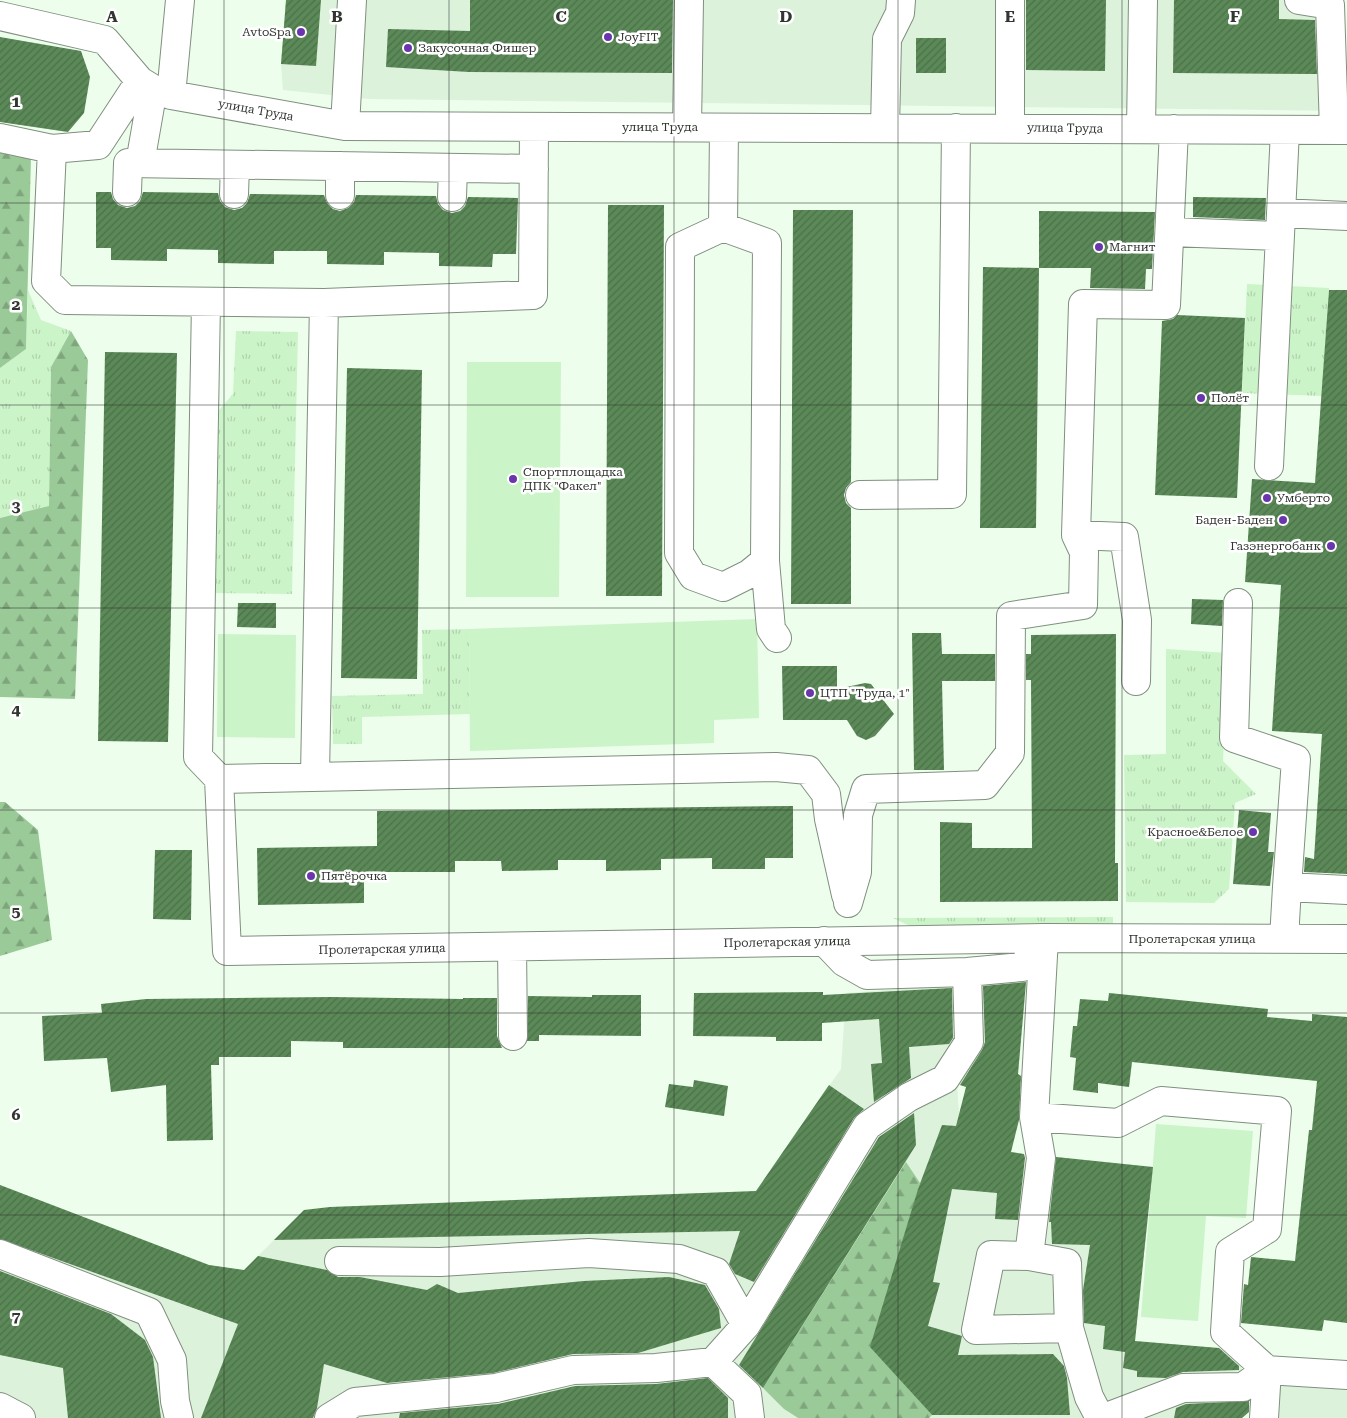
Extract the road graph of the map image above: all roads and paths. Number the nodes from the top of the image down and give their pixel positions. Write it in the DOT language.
graph roads {
  1 [pos="180,0"];
  2 [pos="352,0"];
  3 [pos="689,0"];
  4 [pos="901,0"];
  5 [pos="1010,0"];
  6 [pos="1143,0"];
  7 [pos="1299,0"];
  8 [pos="6,12"];
  9 [pos="154,89"];
  10 [pos="345,126"];
  11 [pos="534,126"];
  12 [pos="687,127"];
  13 [pos="724,128"];
  14 [pos="885,128"];
  15 [pos="956,128"];
  16 [pos="1010,128"];
  17 [pos="1141,129"];
  18 [pos="1174,129"];
  19 [pos="1284,130"];
  20 [pos="1341,130"];
  21 [pos="0,138"];
  22 [pos="52,149"];
  23 [pos="140,163"];
  24 [pos="235,165"];
  25 [pos="340,166"];
  26 [pos="453,168"];
  27 [pos="534,169"];
  28 [pos="127,192"];
  29 [pos="234,194"];
  30 [pos="340,195"];
  31 [pos="452,196"];
  32 [pos="1347,216"];
  33 [pos="1281,225"];
  34 [pos="724,227"];
  35 [pos="1170,232"];
  36 [pos="206,302"];
  37 [pos="324,302"];
  38 [pos="1269,466"];
  39 [pos="860,495"];
  40 [pos="1076,535"];
  41 [pos="765,561"];
  42 [pos="1238,603"];
  43 [pos="777,638"];
  44 [pos="1136,681"];
  45 [pos="315,775"];
  46 [pos="219,779"];
  47 [pos="1287,887"];
  48 [pos="1347,890"];
  49 [pos="848,903"];
  50 [pos="1044,938"];
  51 [pos="1347,938"];
  52 [pos="1284,939"];
  53 [pos="836,941"];
  54 [pos="512,947"];
  55 [pos="967,972"];
  56 [pos="513,1036"];
  57 [pos="1034,1117"];
  58 [pos="0,1254"];
  59 [pos="1029,1256"];
  60 [pos="339,1260"];
  61 [pos="746,1326"];
  62 [pos="1069,1328"];
  63 [pos="713,1362"];
  64 [pos="1267,1370"];
  65 [pos="1347,1374"];
  66 [pos="0,1407"];
  67 [pos="21,1418"];
  68 [pos="180,1418"];
  69 [pos="329,1418"];
  70 [pos="750,1418"];
  71 [pos="1100,1418"];
  72 [pos="1104,1418"];
  73 [pos="1264,1418"];
  1 -- 9 [label="street"];
  2 -- 10 [label="street"];
  3 -- 12 [label="street"];
  4 -- 14 [label="street"];
  5 -- 16 [label="street"];
  6 -- 17 [label="street"];
  7 -- 20 [label="street"];
  8 -- 9 [label="street"];
  9 -- 10 [label="street, улица Труда"];
  9 -- 22 [label="street"];
  9 -- 23 [label="street"];
  10 -- 11 [label="street, улица Труда"];
  11 -- 12 [label="street, улица Труда"];
  11 -- 27 [label="street"];
  12 -- 13 [label="street, улица Труда"];
  13 -- 14 [label="street, улица Труда"];
  13 -- 34 [label="street"];
  14 -- 15 [label="street, улица Труда"];
  15 -- 16 [label="street, улица Труда"];
  15 -- 39 [label="street"];
  16 -- 17 [label="street, улица Труда"];
  17 -- 18 [label="street, улица Труда"];
  18 -- 19 [label="street, улица Труда"];
  18 -- 35 [label="street"];
  19 -- 20 [label="street, улица Труда"];
  19 -- 33 [label="street"];
  21 -- 22 [label="street"];
  22 -- 36 [label="street"];
  23 -- 24 [label="street"];
  23 -- 28 [label="street"];
  24 -- 25 [label="street"];
  24 -- 29 [label="street"];
  25 -- 26 [label="street"];
  25 -- 30 [label="street"];
  26 -- 27 [label="street"];
  26 -- 31 [label="street"];
  27 -- 37 [label="street"];
  32 -- 33 [label="street"];
  33 -- 35 [label="street"];
  33 -- 38 [label="street"];
  34 -- 41 [label="street"];
  34 -- 41 [label="street"];
  35 -- 40 [label="street"];
  36 -- 37 [label="street"];
  36 -- 46 [label="street"];
  37 -- 45 [label="street"];
  40 -- 44 [label="street"];
  40 -- 49 [label="street"];
  41 -- 43 [label="street"];
  42 -- 47 [label="street"];
  45 -- 46 [label="street"];
  45 -- 49 [label="street"];
  46 -- 54 [label="street, Пролетарская улица"];
  47 -- 48 [label="street"];
  47 -- 52 [label="street"];
  49 -- 53 [label="street"];
  50 -- 52 [label="street, Пролетарская улица"];
  50 -- 53 [label="street, Пролетарская улица"];
  50 -- 55 [label="street"];
  50 -- 57 [label="street"];
  51 -- 52 [label="street, Пролетарская улица"];
  53 -- 54 [label="street, Пролетарская улица"];
  53 -- 55 [label="street"];
  54 -- 56 [label="street"];
  55 -- 61 [label="street"];
  57 -- 59 [label="street"];
  57 -- 64 [label="street"];
  58 -- 68 [label="street"];
  59 -- 62 [label="street"];
  59 -- 62 [label="street"];
  60 -- 61 [label="street"];
  61 -- 63 [label="street"];
  62 -- 71 [label="street"];
  63 -- 69 [label="street"];
  63 -- 70 [label="street"];
  64 -- 65 [label="street"];
  64 -- 72 [label="street"];
  64 -- 73 [label="street"];
  66 -- 67 [label="street"];
}
